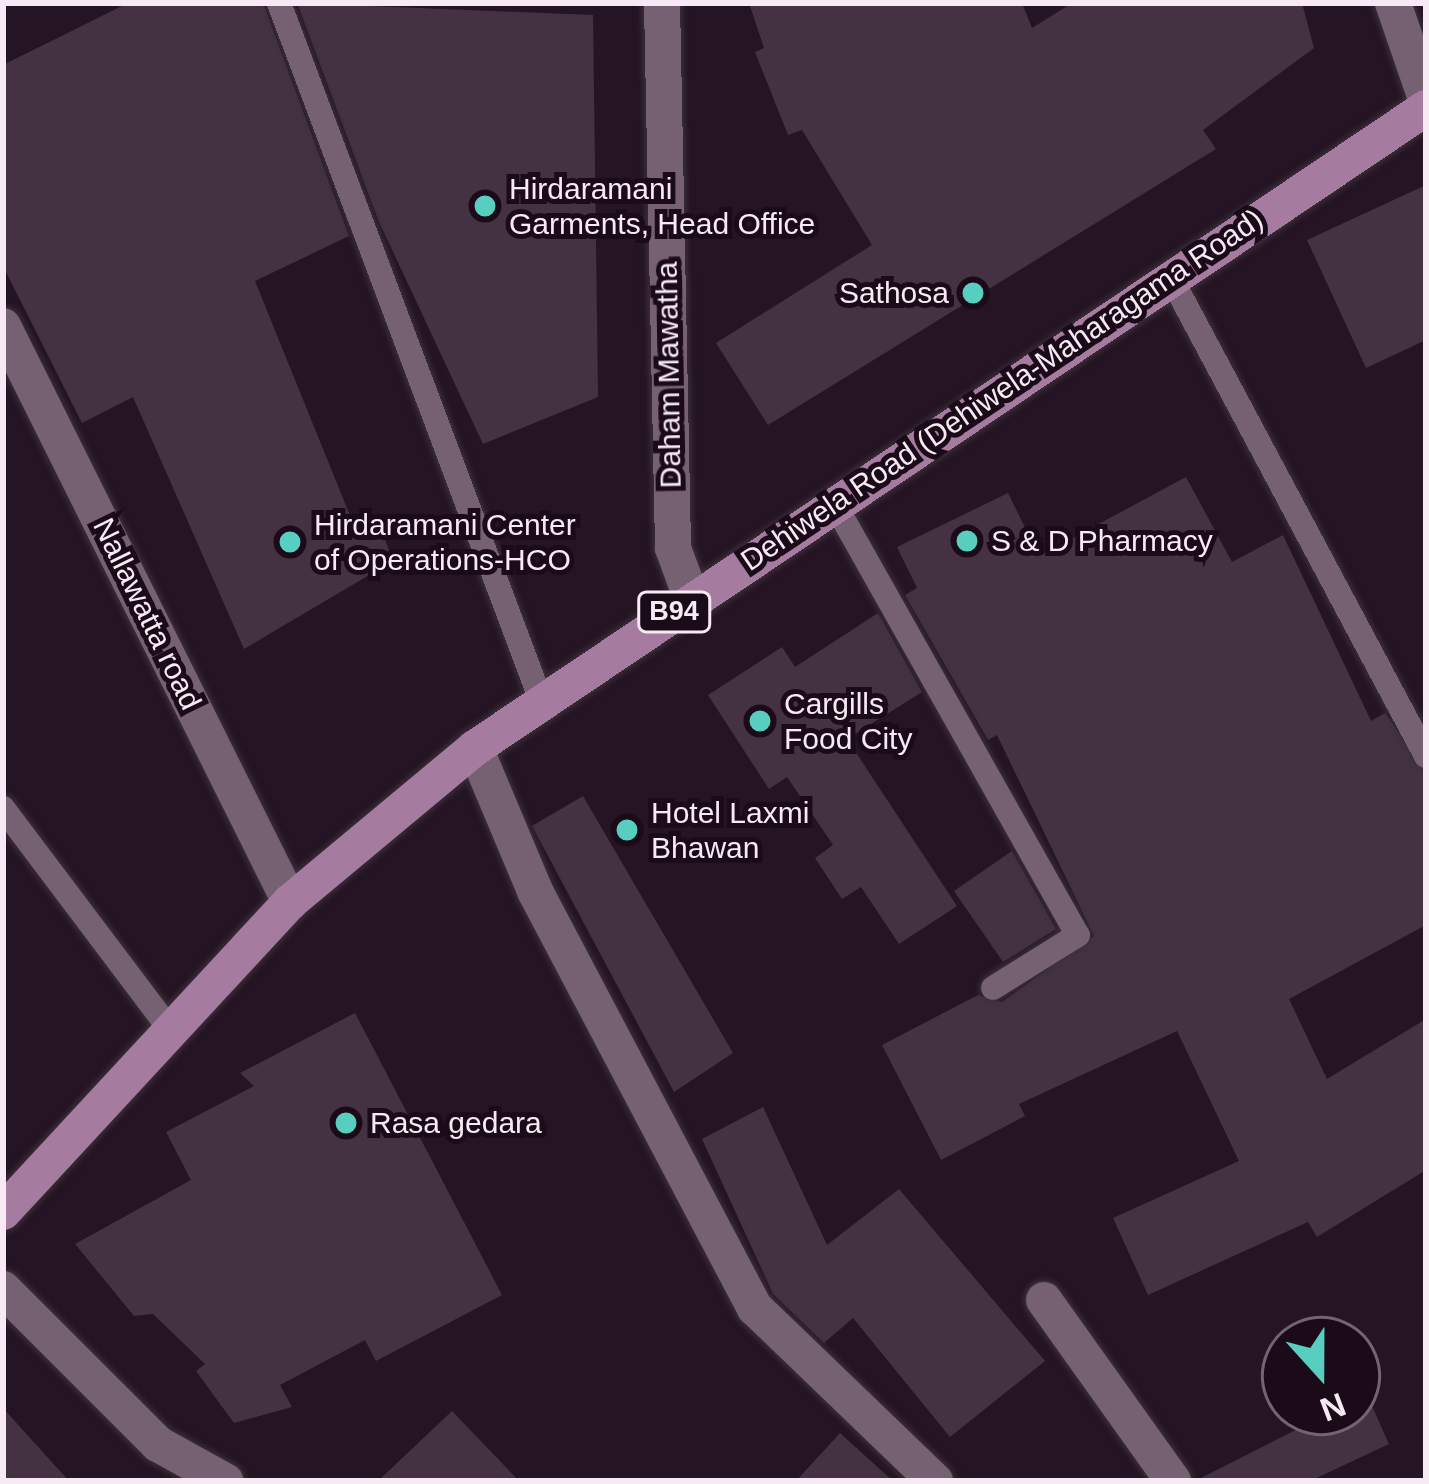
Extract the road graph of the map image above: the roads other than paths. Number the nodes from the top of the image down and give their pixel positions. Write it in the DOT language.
graph roads {
  1 [pos="279,3"];
  2 [pos="662,3"];
  3 [pos="1393,3"];
  4 [pos="1426,104"];
  5 [pos="1170,276"];
  6 [pos="3,326"];
  7 [pos="833,501"];
  8 [pos="692,600"];
  9 [pos="542,703"];
  10 [pos="476,748"];
  11 [pos="1426,756"];
  12 [pos="3,808"];
  13 [pos="290,902"];
  14 [pos="993,988"];
  15 [pos="171,1030"];
  16 [pos="3,1212"];
  17 [pos="3,1289"];
  18 [pos="1044,1300"];
  19 [pos="225,1481"];
  20 [pos="935,1481"];
  21 [pos="1172,1481"];
  1 -- 9 [label="lane"];
  2 -- 8 [label="street, Daham Mawatha"];
  3 -- 4 [label="street"];
  4 -- 5 [label="main road, Dehiwela Road (Dehiwela-Maharagama Road) / B94"];
  5 -- 7 [label="main road, Dehiwela Road (Dehiwela-Maharagama Road) / B94"];
  5 -- 11 [label="lane"];
  6 -- 13 [label="street, Nallawatta road"];
  7 -- 8 [label="main road, Dehiwela Road (Dehiwela-Maharagama Road) / B94"];
  7 -- 14 [label="lane"];
  8 -- 9 [label="main road, Dehiwela Road (Dehiwela-Maharagama Road) / B94"];
  9 -- 10 [label="main road, Dehiwela Road (Dehiwela-Maharagama Road) / B94"];
  10 -- 13 [label="main road, Dehiwela Road (Dehiwela-Maharagama Road) / B94"];
  10 -- 20 [label="street"];
  12 -- 15 [label="lane"];
  13 -- 15 [label="main road, Dehiwela Road (Dehiwela-Maharagama Road) / B94"];
  15 -- 16 [label="main road, Dehiwela Road (Dehiwela-Maharagama Road) / B94"];
  17 -- 19 [label="street"];
  18 -- 21 [label="street"];
}
